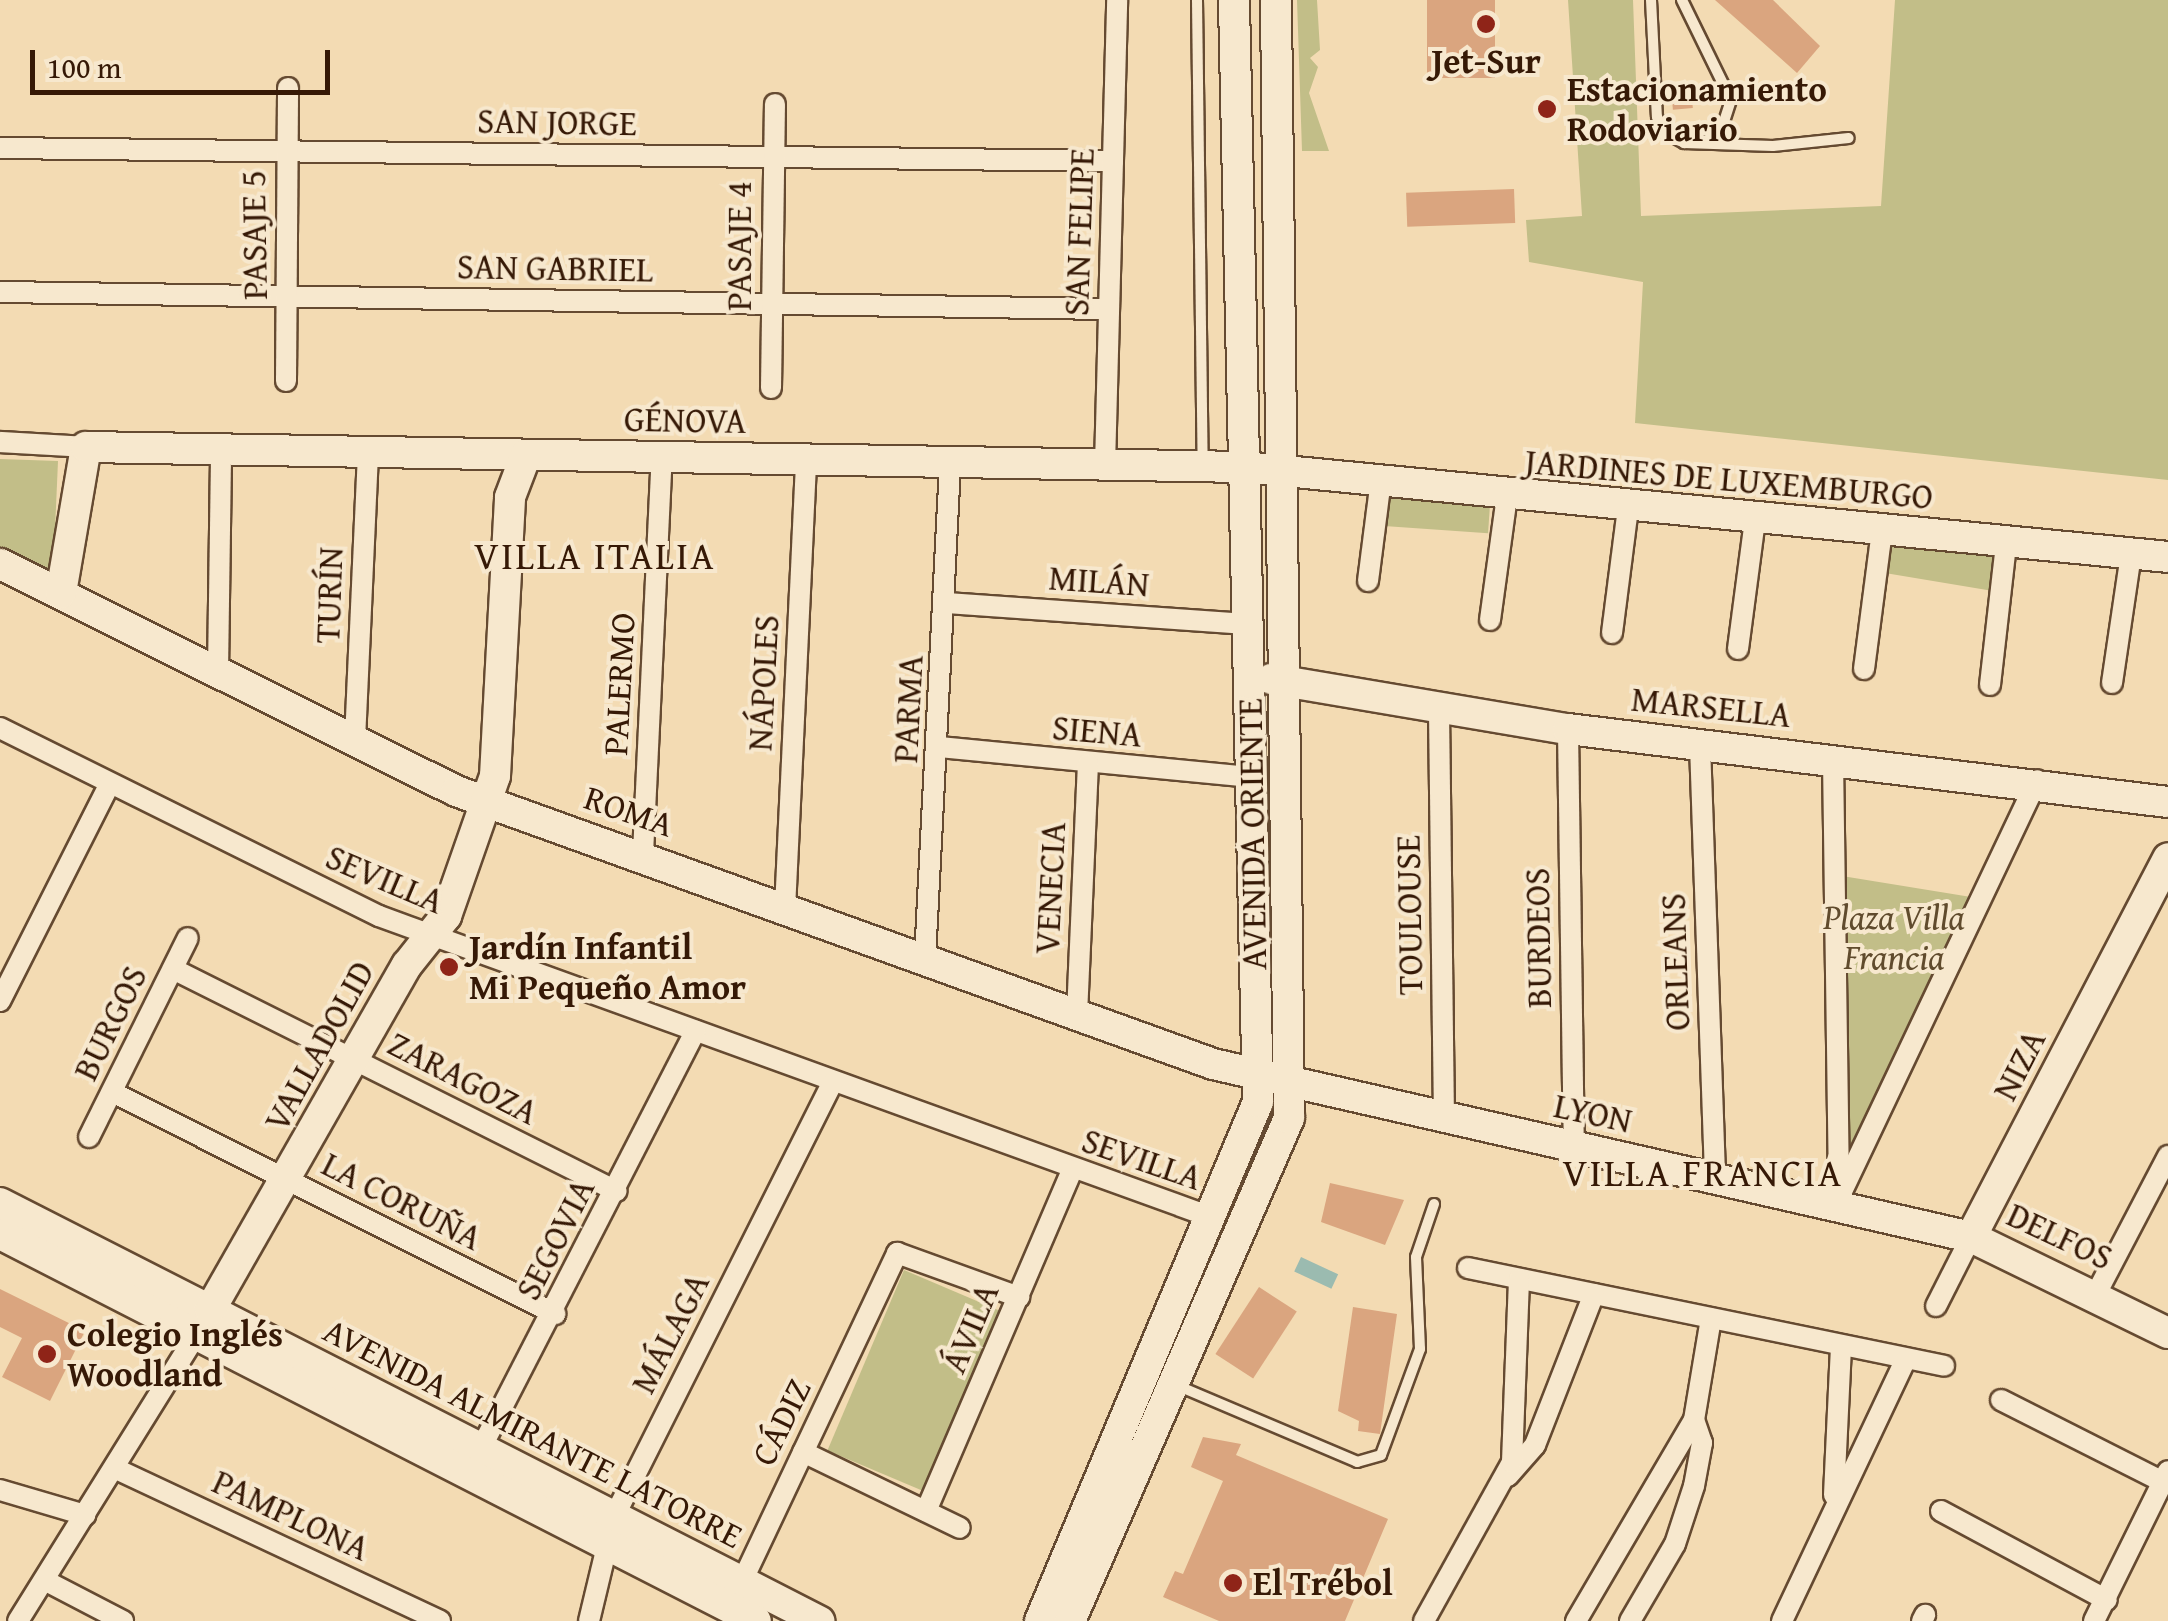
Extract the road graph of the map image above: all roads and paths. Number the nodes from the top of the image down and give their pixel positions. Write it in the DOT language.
graph roads {
  1 [pos="1117,0"];
  2 [pos="1197,0"];
  3 [pos="1234,0"];
  4 [pos="1276,0"];
  5 [pos="1650,0"];
  6 [pos="1682,0"];
  7 [pos="288,88"];
  8 [pos="775,104"];
  9 [pos="1730,115"];
  10 [pos="1849,138"];
  11 [pos="1744,139"];
  12 [pos="1702,143"];
  13 [pos="0,148"];
  14 [pos="286,151"];
  15 [pos="772,157"];
  16 [pos="1113,161"];
  17 [pos="1238,162"];
  18 [pos="1279,178"];
  19 [pos="0,292"];
  20 [pos="288,296"];
  21 [pos="772,304"];
  22 [pos="1109,309"];
  23 [pos="286,381"];
  24 [pos="771,388"];
  25 [pos="0,442"];
  26 [pos="222,453"];
  27 [pos="368,454"];
  28 [pos="526,455"];
  29 [pos="662,457"];
  30 [pos="81,458"];
  31 [pos="806,460"];
  32 [pos="950,463"];
  33 [pos="1105,466"];
  34 [pos="1244,467"];
  35 [pos="1204,468"];
  36 [pos="1284,469"];
  37 [pos="1380,480"];
  38 [pos="1507,496"];
  39 [pos="1628,508"];
  40 [pos="1755,520"];
  41 [pos="1882,530"];
  42 [pos="2006,544"];
  43 [pos="2131,554"];
  44 [pos="2168,556"];
  45 [pos="0,564"];
  46 [pos="1368,582"];
  47 [pos="61,593"];
  48 [pos="946,604"];
  49 [pos="1490,620"];
  50 [pos="1247,624"];
  51 [pos="1612,633"];
  52 [pos="1738,649"];
  53 [pos="1864,669"];
  54 [pos="218,672"];
  55 [pos="1248,677"];
  56 [pos="1287,681"];
  57 [pos="2112,683"];
  58 [pos="1990,685"];
  59 [pos="1440,710"];
  60 [pos="0,728"];
  61 [pos="1568,728"];
  62 [pos="356,740"];
  63 [pos="1700,744"];
  64 [pos="938,747"];
  65 [pos="1832,759"];
  66 [pos="1088,764"];
  67 [pos="1250,776"];
  68 [pos="2037,780"];
  69 [pos="108,784"];
  70 [pos="2168,801"];
  71 [pos="488,802"];
  72 [pos="643,854"];
  73 [pos="2168,858"];
  74 [pos="785,909"];
  75 [pos="432,936"];
  76 [pos="188,938"];
  77 [pos="925,959"];
  78 [pos="172,969"];
  79 [pos="0,1002"];
  80 [pos="1076,1015"];
  81 [pos="695,1031"];
  82 [pos="352,1059"];
  83 [pos="1256,1077"];
  84 [pos="832,1083"];
  85 [pos="1293,1084"];
  86 [pos="112,1092"];
  87 [pos="1444,1118"];
  88 [pos="89,1137"];
  89 [pos="1574,1147"];
  90 [pos="2168,1156"];
  91 [pos="1072,1170"];
  92 [pos="1714,1178"];
  93 [pos="287,1180"];
  94 [pos="616,1191"];
  95 [pos="1838,1196"];
  96 [pos="0,1203"];
  97 [pos="1434,1204"];
  98 [pos="1211,1218"];
  99 [pos="0,1234"];
  100 [pos="1971,1237"];
  101 [pos="1468,1268"];
  102 [pos="1520,1279"];
  103 [pos="1594,1294"];
  104 [pos="2096,1294"];
  105 [pos="1018,1297"];
  106 [pos="1936,1306"];
  107 [pos="555,1314"];
  108 [pos="1711,1318"];
  109 [pos="203,1322"];
  110 [pos="2168,1333"];
  111 [pos="1840,1347"];
  112 [pos="1905,1361"];
  113 [pos="1944,1366"];
  114 [pos="1170,1382"];
  115 [pos="2000,1400"];
  116 [pos="1694,1420"];
  117 [pos="803,1452"];
  118 [pos="474,1460"];
  119 [pos="114,1468"];
  120 [pos="2166,1476"];
  121 [pos="1507,1477"];
  122 [pos="0,1490"];
  123 [pos="1833,1506"];
  124 [pos="926,1511"];
  125 [pos="1941,1511"];
  126 [pos="85,1515"];
  127 [pos="960,1528"];
  128 [pos="611,1531"];
  129 [pos="46,1580"];
  130 [pos="738,1580"];
  131 [pos="2107,1600"];
  132 [pos="743,1618"];
  133 [pos="435,1620"];
  134 [pos="18,1621"];
  135 [pos="123,1621"];
  136 [pos="589,1621"];
  137 [pos="819,1621"];
  138 [pos="1040,1621"];
  139 [pos="1070,1621"];
  140 [pos="1424,1621"];
  141 [pos="1576,1621"];
  142 [pos="1630,1621"];
  143 [pos="1782,1621"];
  144 [pos="2094,1621"];
  1 -- 16 [label="street, SAN FELIPE"];
  2 -- 35 [label="lane"];
  3 -- 17 [label="street, AVENIDA ORIENTE"];
  4 -- 18 [label="street, AVENIDA ORIENTE"];
  5 -- 12 [label="lane"];
  6 -- 9 [label="lane"];
  7 -- 14 [label="street, PASAJE 5"];
  8 -- 15 [label="street, PASAJE 4"];
  9 -- 11 [label="lane"];
  9 -- 12 [label="lane"];
  10 -- 11 [label="lane"];
  11 -- 12 [label="lane"];
  13 -- 14 [label="street, SAN JORGE"];
  14 -- 15 [label="street, SAN JORGE"];
  14 -- 20 [label="street, PASAJE 5"];
  15 -- 16 [label="street, SAN JORGE"];
  15 -- 21 [label="street, PASAJE 4"];
  16 -- 22 [label="street, SAN FELIPE"];
  17 -- 18 [label="street"];
  17 -- 34 [label="street, AVENIDA ORIENTE"];
  18 -- 36 [label="street, AVENIDA ORIENTE"];
  19 -- 20 [label="street, SAN GABRIEL"];
  20 -- 21 [label="street, SAN GABRIEL"];
  20 -- 23 [label="street, PASAJE 5"];
  21 -- 22 [label="street, SAN GABRIEL"];
  21 -- 24 [label="street, PASAJE 4"];
  22 -- 33 [label="street, SAN FELIPE"];
  25 -- 30 [label="street, GÉNOVA"];
  26 -- 27 [label="street, GÉNOVA"];
  26 -- 30 [label="street, GÉNOVA"];
  26 -- 54 [label="street"];
  27 -- 28 [label="street, GÉNOVA"];
  27 -- 62 [label="street, TURÍN"];
  28 -- 29 [label="street, GÉNOVA"];
  28 -- 71 [label="street, VALLADOLID"];
  29 -- 31 [label="street, GÉNOVA"];
  29 -- 72 [label="street, PALERMO"];
  30 -- 47 [label="street"];
  31 -- 32 [label="street, GÉNOVA"];
  31 -- 74 [label="street, NÁPOLES"];
  32 -- 33 [label="street, GÉNOVA"];
  32 -- 48 [label="street, PARMA"];
  33 -- 35 [label="street, GÉNOVA"];
  34 -- 35 [label="street, GÉNOVA"];
  34 -- 36 [label="street, GÉNOVA"];
  34 -- 50 [label="street, AVENIDA ORIENTE"];
  36 -- 37 [label="street, JARDINES DE LUXEMBURGO"];
  36 -- 56 [label="street, AVENIDA ORIENTE"];
  37 -- 38 [label="street, JARDINES DE LUXEMBURGO"];
  37 -- 46 [label="street"];
  38 -- 39 [label="street, JARDINES DE LUXEMBURGO"];
  38 -- 49 [label="street"];
  39 -- 40 [label="street, JARDINES DE LUXEMBURGO"];
  39 -- 51 [label="street"];
  40 -- 41 [label="street, JARDINES DE LUXEMBURGO"];
  40 -- 52 [label="street"];
  41 -- 42 [label="street, JARDINES DE LUXEMBURGO"];
  41 -- 53 [label="street"];
  42 -- 43 [label="street, JARDINES DE LUXEMBURGO"];
  42 -- 58 [label="street"];
  43 -- 44 [label="street, JARDINES DE LUXEMBURGO"];
  43 -- 57 [label="street"];
  45 -- 47 [label="street, ROMA"];
  47 -- 54 [label="street, ROMA"];
  48 -- 50 [label="street, MILÁN"];
  48 -- 64 [label="street, PARMA"];
  50 -- 55 [label="street, AVENIDA ORIENTE"];
  54 -- 62 [label="street, ROMA"];
  55 -- 56 [label="street, MARSELLA"];
  55 -- 67 [label="street, AVENIDA ORIENTE"];
  56 -- 59 [label="street, MARSELLA"];
  56 -- 85 [label="street, AVENIDA ORIENTE"];
  59 -- 61 [label="street, MARSELLA"];
  59 -- 87 [label="street, TOULOUSE"];
  60 -- 69 [label="street, SEVILLA"];
  61 -- 63 [label="street, MARSELLA"];
  61 -- 89 [label="street, BURDEOS"];
  62 -- 71 [label="street, ROMA"];
  63 -- 65 [label="street, MARSELLA"];
  63 -- 92 [label="street, ORLEANS"];
  64 -- 66 [label="street, SIENA"];
  64 -- 77 [label="street, PARMA"];
  65 -- 68 [label="street, MARSELLA"];
  65 -- 95 [label="street"];
  66 -- 67 [label="street, SIENA"];
  66 -- 80 [label="street, VENECIA"];
  67 -- 83 [label="street, AVENIDA ORIENTE"];
  68 -- 70 [label="street, MARSELLA"];
  68 -- 95 [label="street"];
  69 -- 75 [label="street, SEVILLA"];
  69 -- 79 [label="street"];
  71 -- 72 [label="street, ROMA"];
  71 -- 75 [label="street, VALLADOLID"];
  72 -- 74 [label="street, ROMA"];
  73 -- 100 [label="street, NIZA"];
  74 -- 77 [label="street, ROMA"];
  75 -- 81 [label="street, SEVILLA"];
  75 -- 82 [label="street, VALLADOLID"];
  76 -- 78 [label="street, BURGOS"];
  77 -- 80 [label="street, ROMA"];
  78 -- 82 [label="street, ZARAGOZA"];
  78 -- 86 [label="street, BURGOS"];
  80 -- 83 [label="street, ROMA"];
  81 -- 84 [label="street, SEVILLA"];
  81 -- 94 [label="street, SEGOVIA"];
  82 -- 93 [label="street, VALLADOLID"];
  82 -- 94 [label="street, ZARAGOZA"];
  83 -- 85 [label="street, LYON"];
  83 -- 98 [label="street, AVENIDA ORIENTE"];
  84 -- 91 [label="street, SEVILLA"];
  84 -- 128 [label="street, MÁLAGA"];
  85 -- 87 [label="street, LYON"];
  85 -- 114 [label="street, AVENIDA ORIENTE"];
  86 -- 88 [label="street, BURGOS"];
  86 -- 93 [label="street, LA CORUÑA"];
  87 -- 89 [label="street, LYON"];
  89 -- 92 [label="street, LYON"];
  90 -- 104 [label="street"];
  91 -- 98 [label="street, SEVILLA"];
  91 -- 105 [label="street, ÁVILA"];
  92 -- 95 [label="street, LYON"];
  93 -- 107 [label="street, LA CORUÑA"];
  93 -- 109 [label="street, VALLADOLID"];
  94 -- 107 [label="street, SEGOVIA"];
  95 -- 100 [label="street, LYON"];
  96 -- 109 [label="street, AVENIDA ALMIRANTE LATORRE"];
  97 -- 114 [label="lane"];
  98 -- 138 [label="street, AVENIDA ORIENTE"];
  99 -- 109 [label="street, AVENIDA ALMIRANTE LATORRE"];
  100 -- 104 [label="street, DELFOS"];
  100 -- 106 [label="street, NIZA"];
  101 -- 102 [label="street"];
  102 -- 103 [label="street"];
  102 -- 121 [label="street"];
  103 -- 108 [label="street"];
  103 -- 121 [label="street"];
  104 -- 110 [label="street, DELFOS"];
  105 -- 117 [label="street, CÁDIZ"];
  105 -- 124 [label="street, ÁVILA"];
  107 -- 118 [label="street, SEGOVIA"];
  108 -- 111 [label="street"];
  108 -- 116 [label="street"];
  109 -- 118 [label="street, AVENIDA ALMIRANTE LATORRE"];
  109 -- 119 [label="street, VALLADOLID"];
  111 -- 112 [label="street"];
  111 -- 123 [label="street"];
  112 -- 113 [label="street"];
  112 -- 123 [label="street"];
  114 -- 139 [label="street, AVENIDA ORIENTE"];
  115 -- 120 [label="street"];
  116 -- 141 [label="street"];
  116 -- 142 [label="street"];
  117 -- 124 [label="street"];
  117 -- 130 [label="street, CÁDIZ"];
  118 -- 128 [label="street, AVENIDA ALMIRANTE LATORRE"];
  119 -- 126 [label="street, VALLADOLID"];
  119 -- 133 [label="street, PAMPLONA"];
  120 -- 131 [label="street"];
  121 -- 140 [label="street"];
  122 -- 126 [label="street"];
  123 -- 143 [label="street"];
  124 -- 127 [label="street"];
  125 -- 131 [label="street"];
  126 -- 129 [label="street, VALLADOLID"];
  128 -- 130 [label="street, AVENIDA ALMIRANTE LATORRE"];
  128 -- 132 [label="street, AVENIDA ALMIRANTE LATORRE"];
  128 -- 136 [label="street, MÁLAGA"];
  129 -- 134 [label="street, VALLADOLID"];
  129 -- 135 [label="street"];
  130 -- 132 [label="street, CÁDIZ"];
  130 -- 137 [label="street, AVENIDA ALMIRANTE LATORRE"];
  131 -- 144 [label="street"];
}
